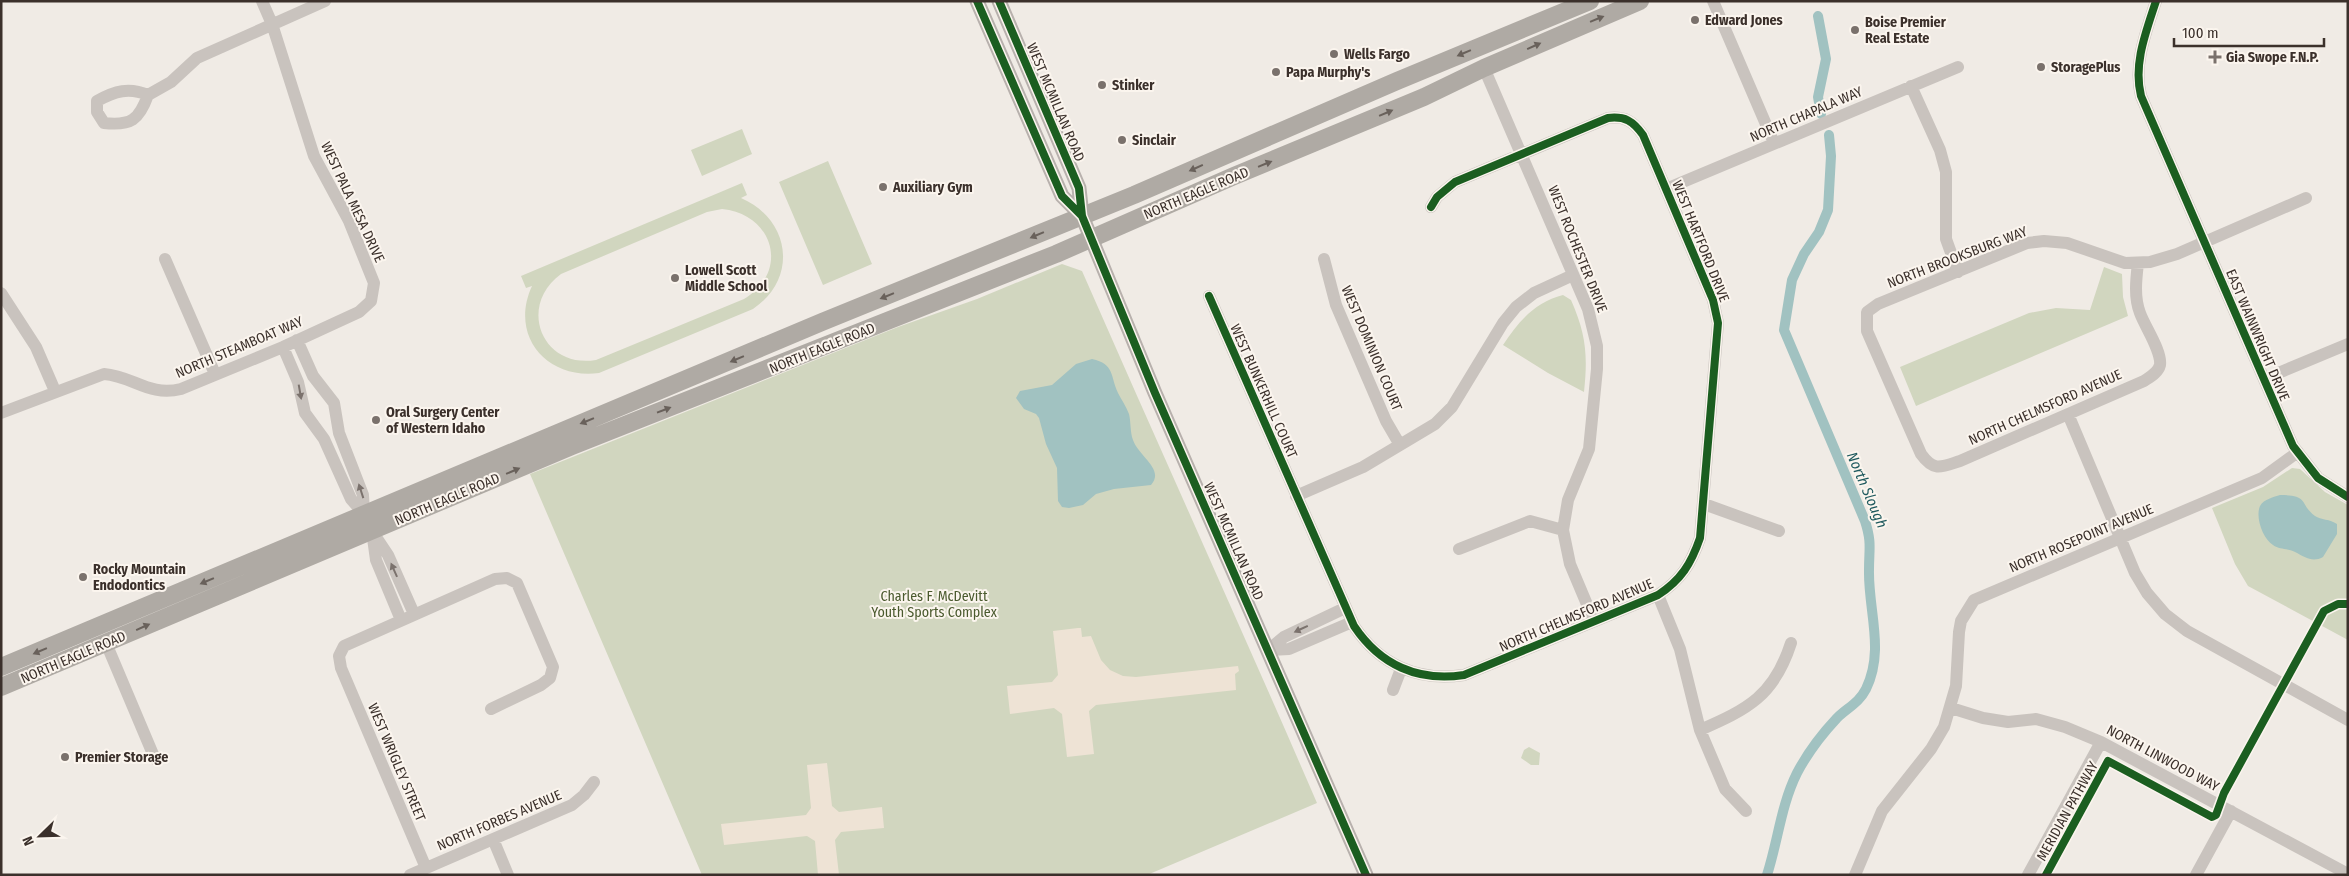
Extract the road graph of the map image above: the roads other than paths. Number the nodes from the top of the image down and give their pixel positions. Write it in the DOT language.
graph roads {
  1 [pos="262,1"];
  2 [pos="325,1"];
  3 [pos="977,1"];
  4 [pos="999,1"];
  5 [pos="1590,1"];
  6 [pos="1640,1"];
  7 [pos="1714,1"];
  8 [pos="2156,1"];
  9 [pos="272,24"];
  10 [pos="1958,67"];
  11 [pos="1484,68"];
  12 [pos="1911,86"];
  13 [pos="148,95"];
  14 [pos="1774,143"];
  15 [pos="1522,154"];
  16 [pos="1666,189"];
  17 [pos="2306,198"];
  18 [pos="1431,207"];
  19 [pos="1082,216"];
  20 [pos="1092,238"];
  21 [pos="2204,242"];
  22 [pos="165,259"];
  23 [pos="1324,259"];
  24 [pos="2138,262"];
  25 [pos="1958,272"];
  26 [pos="1573,275"];
  27 [pos="1,293"];
  28 [pos="1209,296"];
  29 [pos="371,301"];
  30 [pos="297,340"];
  31 [pos="2348,344"];
  32 [pos="283,347"];
  33 [pos="215,374"];
  34 [pos="2264,380"];
  35 [pos="55,391"];
  36 [pos="1,414"];
  37 [pos="2068,414"];
  38 [pos="1400,445"];
  39 [pos="2298,452"];
  40 [pos="486,462"];
  41 [pos="1936,467"];
  42 [pos="1296,496"];
  43 [pos="2348,497"];
  44 [pos="1704,504"];
  45 [pos="364,514"];
  46 [pos="1563,530"];
  47 [pos="372,531"];
  48 [pos="1778,531"];
  49 [pos="2120,538"];
  50 [pos="1459,550"];
  51 [pos="225,592"];
  52 [pos="1658,595"];
  53 [pos="1345,608"];
  54 [pos="414,614"];
  55 [pos="401,620"];
  56 [pos="1594,621"];
  57 [pos="1352,622"];
  58 [pos="106,643"];
  59 [pos="1791,643"];
  60 [pos="1268,650"];
  61 [pos="1,667"];
  62 [pos="1401,669"];
  63 [pos="1,687"];
  64 [pos="1393,690"];
  65 [pos="1951,708"];
  66 [pos="492,709"];
  67 [pos="2348,720"];
  68 [pos="1700,730"];
  69 [pos="2101,742"];
  70 [pos="155,759"];
  71 [pos="594,782"];
  72 [pos="2231,811"];
  73 [pos="1746,812"];
  74 [pos="493,839"];
  75 [pos="426,868"];
  76 [pos="2348,874"];
  77 [pos="410,875"];
  78 [pos="508,875"];
  79 [pos="1366,875"];
  80 [pos="1855,875"];
  81 [pos="2028,875"];
  82 [pos="2196,875"];
  1 -- 9 [label="street, WEST PALA MESA DRIVE"];
  2 -- 9 [label="street"];
  3 -- 19 [label="main road, WEST MCMILLAN ROAD"];
  4 -- 19 [label="main road, WEST MCMILLAN ROAD"];
  5 -- 19 [label="highway, NORTH EAGLE ROAD, one-way"];
  11 -- 6 [label="highway, NORTH EAGLE ROAD, one-way"];
  7 -- 14 [label="street"];
  8 -- 21 [label="street, EAST WAINWRIGHT DRIVE"];
  9 -- 13 [label="street"];
  9 -- 29 [label="street, WEST PALA MESA DRIVE"];
  10 -- 12 [label="street, NORTH CHAPALA WAY"];
  11 -- 15 [label="street, WEST ROCHESTER DRIVE"];
  20 -- 11 [label="highway, NORTH EAGLE ROAD, one-way"];
  12 -- 14 [label="street, NORTH CHAPALA WAY"];
  12 -- 25 [label="street"];
  14 -- 16 [label="street, NORTH CHAPALA WAY"];
  15 -- 16 [label="street, WEST HARTFORD DRIVE"];
  15 -- 18 [label="street"];
  15 -- 26 [label="street, WEST ROCHESTER DRIVE"];
  16 -- 44 [label="street, WEST HARTFORD DRIVE"];
  17 -- 21 [label="street, NORTH BROOKSBURG WAY"];
  19 -- 20 [label="main road, WEST MCMILLAN ROAD"];
  19 -- 40 [label="highway, NORTH EAGLE ROAD, one-way"];
  47 -- 20 [label="highway, NORTH EAGLE ROAD, one-way"];
  20 -- 60 [label="main road, WEST MCMILLAN ROAD"];
  21 -- 24 [label="street, NORTH BROOKSBURG WAY"];
  21 -- 34 [label="street, EAST WAINWRIGHT DRIVE"];
  22 -- 33 [label="street"];
  23 -- 38 [label="street, WEST DOMINION COURT"];
  24 -- 25 [label="street, NORTH BROOKSBURG WAY"];
  24 -- 37 [label="street, NORTH CHELMSFORD AVENUE"];
  25 -- 41 [label="street, NORTH BROOKSBURG WAY"];
  26 -- 38 [label="street"];
  26 -- 46 [label="street, WEST ROCHESTER DRIVE"];
  27 -- 35 [label="street"];
  28 -- 42 [label="street, WEST BUNKERHILL COURT"];
  29 -- 30 [label="street, NORTH STEAMBOAT WAY"];
  30 -- 32 [label="street, NORTH STEAMBOAT WAY"];
  45 -- 30 [label="street, one-way"];
  31 -- 34 [label="street"];
  32 -- 33 [label="street, NORTH STEAMBOAT WAY"];
  32 -- 45 [label="street, one-way"];
  33 -- 35 [label="street, NORTH STEAMBOAT WAY"];
  34 -- 39 [label="street, EAST WAINWRIGHT DRIVE"];
  35 -- 36 [label="street, NORTH STEAMBOAT WAY"];
  37 -- 41 [label="street, NORTH CHELMSFORD AVENUE"];
  37 -- 49 [label="street"];
  38 -- 42 [label="street"];
  39 -- 43 [label="street, EAST WAINWRIGHT DRIVE"];
  39 -- 49 [label="street, NORTH ROSEPOINT AVENUE"];
  40 -- 45 [label="highway, NORTH EAGLE ROAD"];
  40 -- 47 [label="highway"];
  42 -- 53 [label="street, WEST BUNKERHILL COURT"];
  44 -- 48 [label="street"];
  44 -- 52 [label="street, NORTH CHELMSFORD AVENUE"];
  45 -- 51 [label="highway"];
  45 -- 61 [label="highway, NORTH EAGLE ROAD, one-way"];
  46 -- 50 [label="street"];
  46 -- 56 [label="street, WEST ROCHESTER DRIVE"];
  47 -- 51 [label="highway, NORTH EAGLE ROAD"];
  54 -- 47 [label="street, one-way"];
  47 -- 55 [label="street"];
  49 -- 65 [label="street, NORTH ROSEPOINT AVENUE"];
  49 -- 67 [label="street"];
  58 -- 51 [label="highway, NORTH EAGLE ROAD, one-way"];
  52 -- 56 [label="street, NORTH CHELMSFORD AVENUE"];
  52 -- 68 [label="street"];
  53 -- 57 [label="street, NORTH CHELMSFORD AVENUE"];
  53 -- 60 [label="street, one-way"];
  54 -- 55 [label="street"];
  54 -- 66 [label="street"];
  55 -- 75 [label="street, WEST WRIGLEY STREET"];
  56 -- 62 [label="street, NORTH CHELMSFORD AVENUE"];
  57 -- 60 [label="street"];
  57 -- 62 [label="street, NORTH CHELMSFORD AVENUE"];
  58 -- 63 [label="highway, NORTH EAGLE ROAD"];
  58 -- 70 [label="street"];
  59 -- 68 [label="street"];
  60 -- 79 [label="main road, WEST MCMILLAN ROAD"];
  62 -- 64 [label="street"];
  65 -- 69 [label="street, NORTH LINWOOD WAY"];
  65 -- 80 [label="street, NORTH ROSEPOINT AVENUE"];
  68 -- 73 [label="street"];
  69 -- 72 [label="street, NORTH LINWOOD WAY"];
  69 -- 81 [label="street"];
  71 -- 74 [label="street, NORTH FORBES AVENUE"];
  72 -- 76 [label="street, NORTH LINWOOD WAY"];
  72 -- 82 [label="street"];
  74 -- 75 [label="street, NORTH FORBES AVENUE"];
  74 -- 78 [label="street"];
  75 -- 77 [label="street, NORTH FORBES AVENUE"];
}
